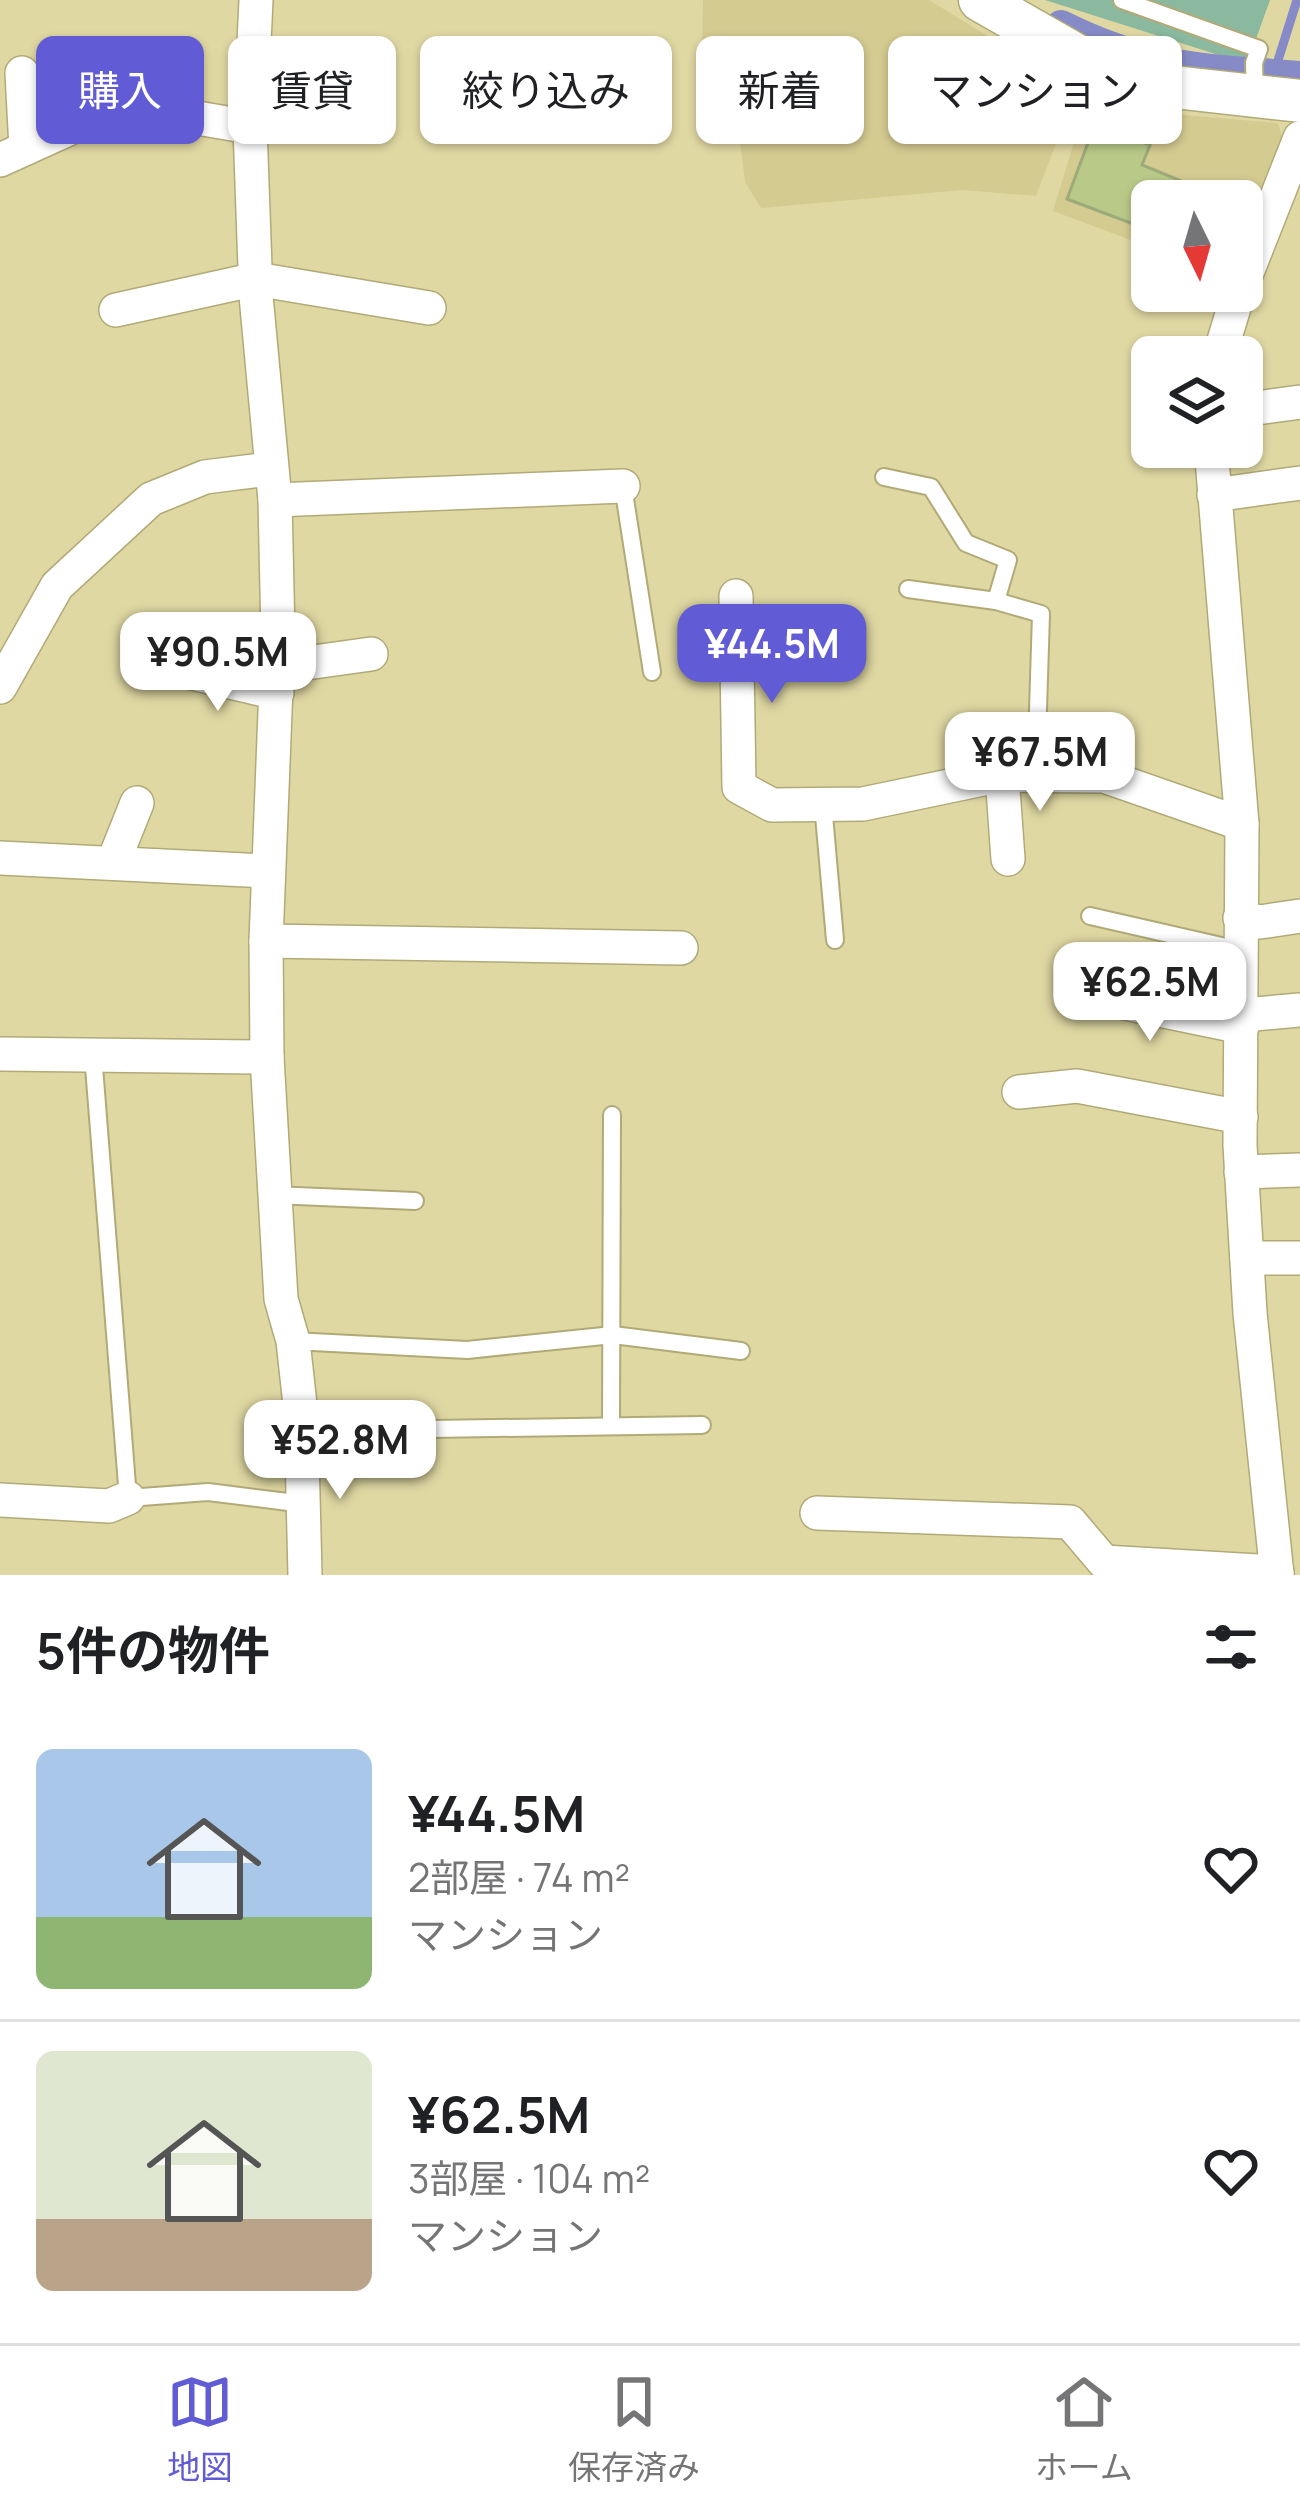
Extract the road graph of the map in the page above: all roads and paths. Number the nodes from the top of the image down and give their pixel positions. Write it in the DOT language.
graph roads {
  1 [pos="256,0"];
  2 [pos="980,0"];
  3 [pos="1122,0"];
  4 [pos="254,36"];
  5 [pos="22,73"];
  6 [pos="1255,81"];
  7 [pos="1300,101"];
  8 [pos="228,123"];
  9 [pos="1300,138"];
  10 [pos="251,144"];
  11 [pos="13,154"];
  12 [pos="1263,232"];
  13 [pos="256,279"];
  14 [pos="429,308"];
  15 [pos="116,310"];
  16 [pos="1300,402"];
  17 [pos="1263,407"];
  18 [pos="1212,468"];
  19 [pos="884,477"];
  20 [pos="1300,483"];
  21 [pos="272,484"];
  22 [pos="623,486"];
  23 [pos="1214,495"];
  24 [pos="908,589"];
  25 [pos="736,596"];
  26 [pos="997,602"];
  27 [pos="371,654"];
  28 [pos="175,668"];
  29 [pos="652,672"];
  30 [pos="278,680"];
  31 [pos="0,687"];
  32 [pos="1019,774"];
  33 [pos="823,802"];
  34 [pos="137,803"];
  35 [pos="1242,824"];
  36 [pos="0,858"];
  37 [pos="1008,859"];
  38 [pos="113,863"];
  39 [pos="268,871"];
  40 [pos="1090,916"];
  41 [pos="1300,916"];
  42 [pos="1240,934"];
  43 [pos="835,940"];
  44 [pos="266,941"];
  45 [pos="681,948"];
  46 [pos="1072,992"];
  47 [pos="1300,1010"];
  48 [pos="1243,1021"];
  49 [pos="93,1053"];
  50 [pos="0,1054"];
  51 [pos="267,1057"];
  52 [pos="1019,1092"];
  53 [pos="612,1115"];
  54 [pos="1240,1118"];
  55 [pos="1300,1170"];
  56 [pos="1241,1172"];
  57 [pos="273,1195"];
  58 [pos="415,1201"];
  59 [pos="1246,1258"];
  60 [pos="1300,1258"];
  61 [pos="614,1335"];
  62 [pos="293,1341"];
  63 [pos="741,1351"];
  64 [pos="611,1424"];
  65 [pos="703,1425"];
  66 [pos="301,1431"];
  67 [pos="128,1498"];
  68 [pos="0,1500"];
  69 [pos="305,1504"];
  70 [pos="817,1513"];
  71 [pos="1277,1573"];
  72 [pos="304,1575"];
  1 -- 4 [label="street"];
  2 -- 6 [label="street"];
  3 -- 6 [label="lane"];
  5 -- 11 [label="street"];
  6 -- 7 [label="street"];
  8 -- 11 [label="street"];
  9 -- 12 [label="street"];
  10 -- 13 [label="street"];
  13 -- 14 [label="street"];
  13 -- 15 [label="street"];
  13 -- 21 [label="street"];
  16 -- 17 [label="street"];
  18 -- 23 [label="street"];
  19 -- 26 [label="lane"];
  20 -- 23 [label="street"];
  21 -- 22 [label="street"];
  21 -- 30 [label="street"];
  21 -- 31 [label="street"];
  22 -- 29 [label="lane"];
  23 -- 35 [label="street"];
  24 -- 26 [label="lane"];
  25 -- 33 [label="street"];
  26 -- 32 [label="lane"];
  27 -- 30 [label="street"];
  28 -- 30 [label="street"];
  30 -- 39 [label="street"];
  32 -- 33 [label="street"];
  32 -- 35 [label="street"];
  32 -- 37 [label="street"];
  33 -- 43 [label="lane"];
  34 -- 38 [label="street"];
  35 -- 42 [label="street"];
  36 -- 38 [label="street"];
  38 -- 39 [label="street"];
  39 -- 44 [label="street"];
  40 -- 42 [label="lane"];
  41 -- 42 [label="street"];
  42 -- 48 [label="street"];
  44 -- 45 [label="street"];
  44 -- 51 [label="street"];
  46 -- 48 [label="street"];
  47 -- 48 [label="street"];
  48 -- 54 [label="street"];
  49 -- 50 [label="street"];
  49 -- 51 [label="street"];
  49 -- 67 [label="lane"];
  51 -- 57 [label="street"];
  52 -- 54 [label="street"];
  53 -- 61 [label="lane"];
  54 -- 56 [label="street"];
  55 -- 56 [label="street"];
  56 -- 59 [label="street"];
  57 -- 58 [label="lane"];
  57 -- 62 [label="street"];
  59 -- 60 [label="street"];
  59 -- 71 [label="street"];
  61 -- 62 [label="lane"];
  61 -- 63 [label="lane"];
  61 -- 64 [label="lane"];
  62 -- 66 [label="street"];
  64 -- 65 [label="lane"];
  64 -- 66 [label="lane"];
  66 -- 69 [label="street"];
  67 -- 68 [label="street"];
  67 -- 69 [label="lane"];
  69 -- 72 [label="street"];
  70 -- 71 [label="street"];
}
